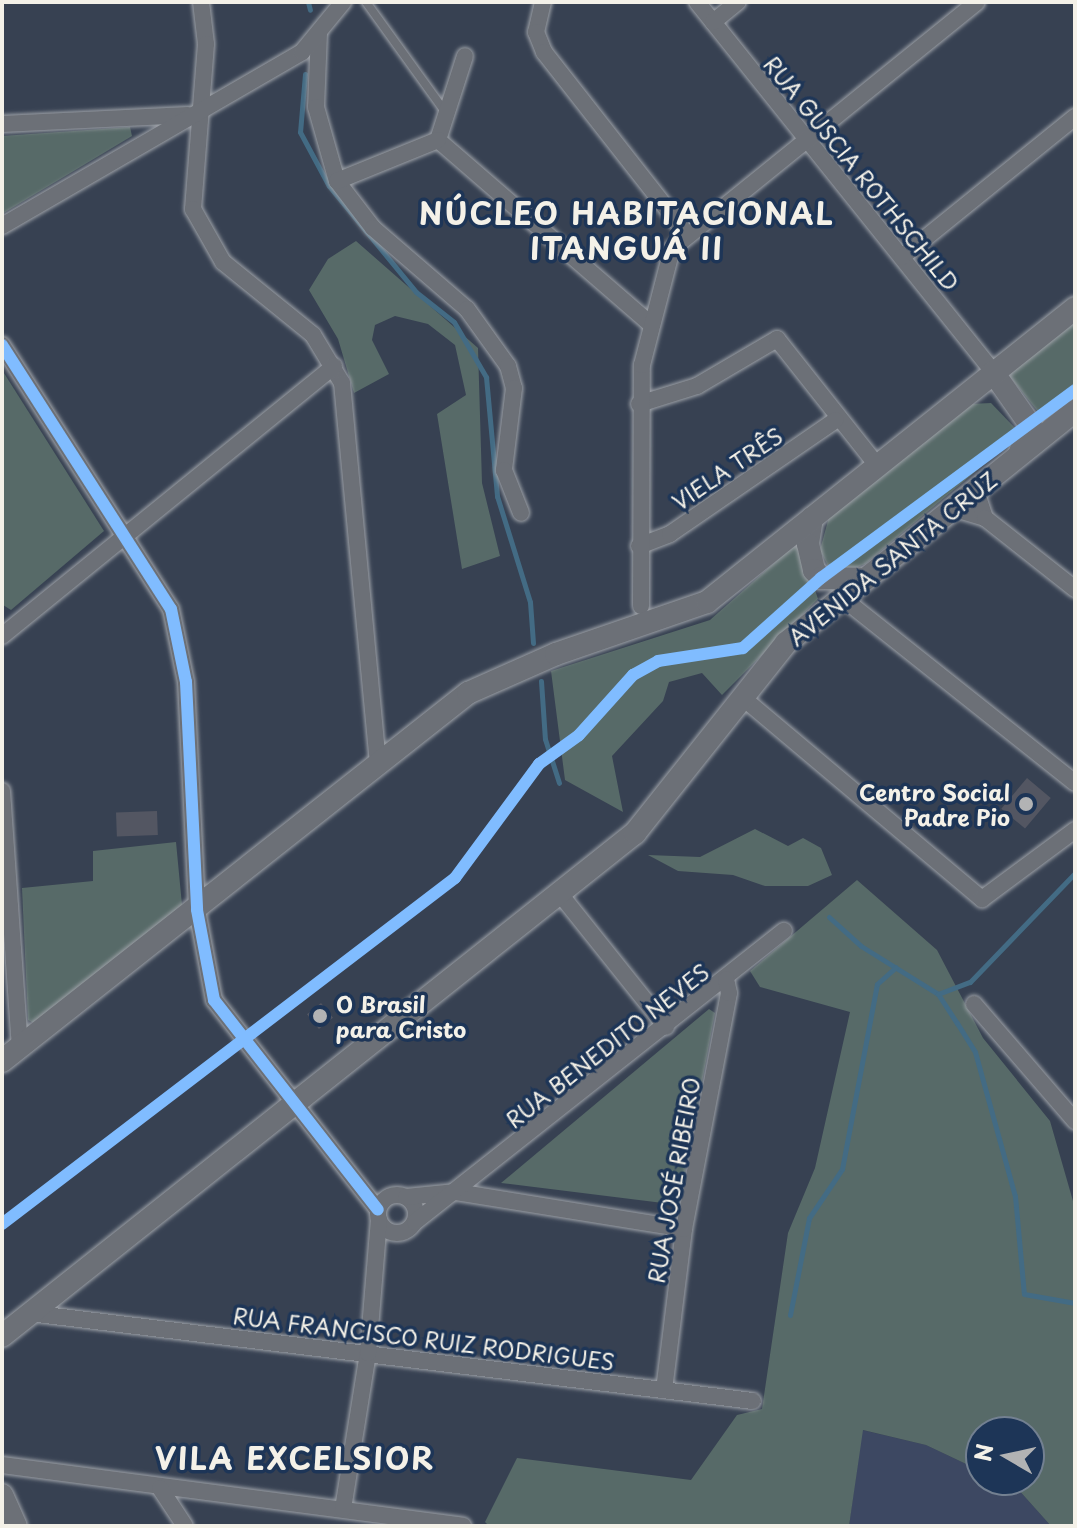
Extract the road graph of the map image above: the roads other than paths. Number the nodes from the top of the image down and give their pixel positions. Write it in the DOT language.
graph roads {
  1 [pos="201,2"];
  2 [pos="343,2"];
  3 [pos="366,2"];
  4 [pos="543,2"];
  5 [pos="697,2"];
  6 [pos="738,2"];
  7 [pos="977,2"];
  8 [pos="713,22"];
  9 [pos="319,33"];
  10 [pos="465,56"];
  11 [pos="202,82"];
  12 [pos="225,98"];
  13 [pos="194,114"];
  14 [pos="446,114"];
  15 [pos="142,117"];
  16 [pos="1075,117"];
  17 [pos="2,124"];
  18 [pos="164,130"];
  19 [pos="196,133"];
  20 [pos="806,139"];
  21 [pos="438,140"];
  22 [pos="337,181"];
  23 [pos="2,226"];
  24 [pos="686,233"];
  25 [pos="902,257"];
  26 [pos="1075,308"];
  27 [pos="649,323"];
  28 [pos="2,345"];
  29 [pos="334,366"];
  30 [pos="993,372"];
  31 [pos="966,393"];
  32 [pos="639,404"];
  33 [pos="1075,411"];
  34 [pos="836,420"];
  35 [pos="1031,426"];
  36 [pos="1016,458"];
  37 [pos="877,465"];
  38 [pos="976,490"];
  39 [pos="952,508"];
  40 [pos="521,513"];
  41 [pos="812,518"];
  42 [pos="985,518"];
  43 [pos="125,535"];
  44 [pos="639,546"];
  45 [pos="821,578"];
  46 [pos="860,579"];
  47 [pos="1075,589"];
  48 [pos="840,596"];
  49 [pos="649,614"];
  50 [pos="2,636"];
  51 [pos="742,697"];
  52 [pos="378,766"];
  53 [pos="1075,783"];
  54 [pos="2,791"];
  55 [pos="1075,830"];
  56 [pos="560,894"];
  57 [pos="197,910"];
  58 [pos="784,931"];
  59 [pos="726,979"];
  60 [pos="974,1004"];
  61 [pos="666,1027"];
  62 [pos="20,1047"];
  63 [pos="2,1061"];
  64 [pos="296,1102"];
  65 [pos="1075,1121"];
  66 [pos="456,1192"];
  67 [pos="406,1197"];
  68 [pos="378,1215"];
  69 [pos="408,1228"];
  70 [pos="684,1229"];
  71 [pos="377,1275"];
  72 [pos="75,1277"];
  73 [pos="29,1313"];
  74 [pos="89,1318"];
  75 [pos="2,1336"];
  76 [pos="368,1353"];
  77 [pos="664,1390"];
  78 [pos="753,1401"];
  79 [pos="2,1465"];
  80 [pos="160,1488"];
  81 [pos="2,1495"];
  82 [pos="343,1509"];
  83 [pos="16,1526"];
  84 [pos="185,1526"];
  85 [pos="463,1526"];
  1 -- 11 [label="street"];
  2 -- 9 [label="street"];
  3 -- 14 [label="lane"];
  4 -- 24 [label="street"];
  5 -- 8 [label="street, RUA GUSCIA ROTHSCHILD"];
  6 -- 8 [label="street"];
  7 -- 20 [label="street"];
  8 -- 20 [label="street, RUA GUSCIA ROTHSCHILD"];
  9 -- 12 [label="street"];
  9 -- 22 [label="street"];
  10 -- 14 [label="street"];
  11 -- 12 [label="street"];
  11 -- 13 [label="street"];
  12 -- 13 [label="street"];
  13 -- 15 [label="street"];
  13 -- 18 [label="street"];
  13 -- 19 [label="street"];
  14 -- 21 [label="street"];
  15 -- 17 [label="street"];
  15 -- 18 [label="street"];
  16 -- 25 [label="street"];
  18 -- 19 [label="street"];
  18 -- 23 [label="street"];
  19 -- 29 [label="street"];
  20 -- 24 [label="street"];
  20 -- 25 [label="street, RUA GUSCIA ROTHSCHILD"];
  21 -- 22 [label="street"];
  21 -- 27 [label="street"];
  22 -- 40 [label="street"];
  24 -- 27 [label="street"];
  25 -- 30 [label="street, RUA GUSCIA ROTHSCHILD"];
  26 -- 30 [label="main road"];
  27 -- 32 [label="street"];
  28 -- 43 [label="street"];
  29 -- 43 [label="street"];
  29 -- 52 [label="street"];
  30 -- 31 [label="main road"];
  30 -- 35 [label="main road"];
  31 -- 35 [label="main road"];
  31 -- 37 [label="main road"];
  32 -- 34 [label="street"];
  32 -- 44 [label="street"];
  33 -- 36 [label="main road, AVENIDA SANTA CRUZ"];
  34 -- 37 [label="street"];
  34 -- 44 [label="street, VIELA TRÊS"];
  35 -- 36 [label="main road"];
  36 -- 38 [label="main road, AVENIDA SANTA CRUZ"];
  37 -- 41 [label="main road"];
  38 -- 39 [label="main road, AVENIDA SANTA CRUZ"];
  38 -- 42 [label="street"];
  39 -- 42 [label="street"];
  39 -- 46 [label="main road, AVENIDA SANTA CRUZ"];
  41 -- 45 [label="main road"];
  41 -- 49 [label="main road"];
  42 -- 47 [label="street"];
  43 -- 50 [label="street"];
  43 -- 57 [label="street"];
  44 -- 49 [label="street"];
  45 -- 46 [label="main road"];
  45 -- 48 [label="main road"];
  46 -- 48 [label="main road, AVENIDA SANTA CRUZ"];
  48 -- 51 [label="main road, AVENIDA SANTA CRUZ"];
  48 -- 53 [label="street"];
  49 -- 52 [label="main road"];
  51 -- 55 [label="street"];
  51 -- 56 [label="main road, AVENIDA SANTA CRUZ"];
  52 -- 57 [label="main road"];
  54 -- 62 [label="street"];
  56 -- 61 [label="street"];
  56 -- 64 [label="main road, AVENIDA SANTA CRUZ"];
  57 -- 62 [label="main road"];
  57 -- 64 [label="street"];
  58 -- 59 [label="street, RUA BENEDITO NEVES"];
  59 -- 61 [label="street, RUA BENEDITO NEVES"];
  59 -- 70 [label="street, RUA JOSÉ RIBEIRO"];
  60 -- 65 [label="street"];
  61 -- 66 [label="street, RUA BENEDITO NEVES"];
  62 -- 63 [label="main road"];
  64 -- 68 [label="street"];
  64 -- 72 [label="main road, AVENIDA SANTA CRUZ"];
  66 -- 67 [label="street"];
  66 -- 69 [label="street, RUA BENEDITO NEVES"];
  66 -- 70 [label="street"];
  67 -- 68 [label="street"];
  67 -- 69 [label="street"];
  68 -- 69 [label="street"];
  68 -- 71 [label="street"];
  69 -- 71 [label="street"];
  70 -- 77 [label="street, RUA JOSÉ RIBEIRO"];
  71 -- 76 [label="street"];
  72 -- 73 [label="main road, AVENIDA SANTA CRUZ"];
  72 -- 74 [label="street"];
  73 -- 74 [label="street, RUA FRANCISCO RUIZ RODRIGUES"];
  73 -- 75 [label="main road, AVENIDA SANTA CRUZ"];
  74 -- 76 [label="street, RUA FRANCISCO RUIZ RODRIGUES"];
  76 -- 77 [label="street, RUA FRANCISCO RUIZ RODRIGUES"];
  76 -- 82 [label="street"];
  77 -- 78 [label="street, RUA FRANCISCO RUIZ RODRIGUES"];
  79 -- 80 [label="street"];
  80 -- 82 [label="street"];
  80 -- 84 [label="street"];
  81 -- 83 [label="main road"];
  82 -- 85 [label="street"];
}
